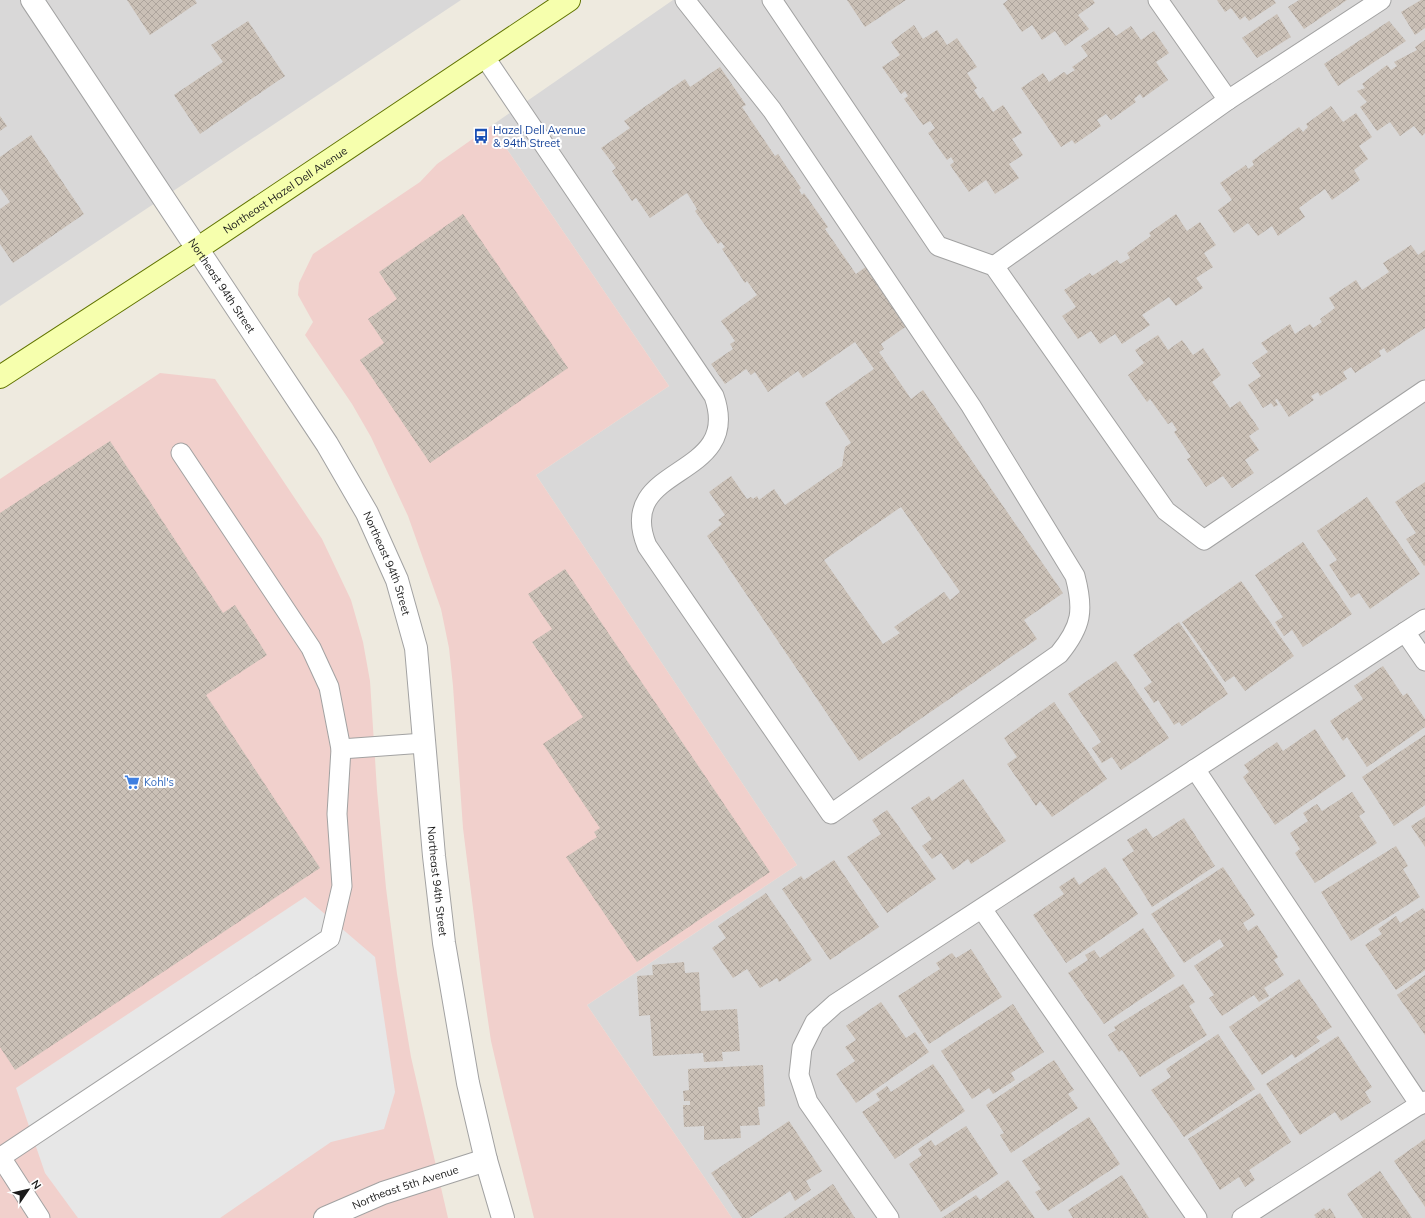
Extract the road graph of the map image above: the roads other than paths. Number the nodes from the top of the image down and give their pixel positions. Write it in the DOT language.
graph roads {
  1 [pos="32,0"];
  2 [pos="569,0"];
  3 [pos="685,0"];
  4 [pos="772,0"];
  5 [pos="1158,0"];
  6 [pos="1381,0"];
  7 [pos="484,56"];
  8 [pos="1228,100"];
  9 [pos="197,249"];
  10 [pos="994,266"];
  11 [pos="0,378"];
  12 [pos="1425,390"];
  13 [pos="180,453"];
  14 [pos="1425,620"];
  15 [pos="1405,632"];
  16 [pos="1425,661"];
  17 [pos="424,743"];
  18 [pos="341,749"];
  19 [pos="1195,769"];
  20 [pos="982,909"];
  21 [pos="1422,1103"];
  22 [pos="0,1156"];
  23 [pos="486,1160"];
  24 [pos="40,1218"];
  25 [pos="325,1218"];
  26 [pos="503,1218"];
  27 [pos="889,1218"];
  28 [pos="1197,1218"];
  29 [pos="1242,1218"];
  1 -- 9 [label="street, Northeast 94th Street"];
  2 -- 7 [label="main road, Northeast Hazel Dell Avenue"];
  3 -- 7 [label="lane"];
  4 -- 10 [label="lane"];
  5 -- 8 [label="lane"];
  6 -- 8 [label="lane"];
  7 -- 9 [label="main road, Northeast Hazel Dell Avenue"];
  8 -- 10 [label="lane"];
  9 -- 11 [label="main road, Northeast Hazel Dell Avenue"];
  9 -- 17 [label="street, Northeast 94th Street"];
  10 -- 12 [label="lane"];
  13 -- 18 [label="lane"];
  14 -- 15 [label="lane"];
  15 -- 16 [label="lane"];
  15 -- 19 [label="lane"];
  17 -- 18 [label="lane"];
  17 -- 23 [label="street, Northeast 94th Street"];
  18 -- 22 [label="lane"];
  19 -- 20 [label="lane"];
  19 -- 21 [label="lane"];
  20 -- 27 [label="lane"];
  20 -- 28 [label="lane"];
  21 -- 29 [label="lane"];
  22 -- 24 [label="lane"];
  23 -- 25 [label="street, Northeast 5th Avenue"];
  23 -- 26 [label="street, Northeast 94th Street"];
}
